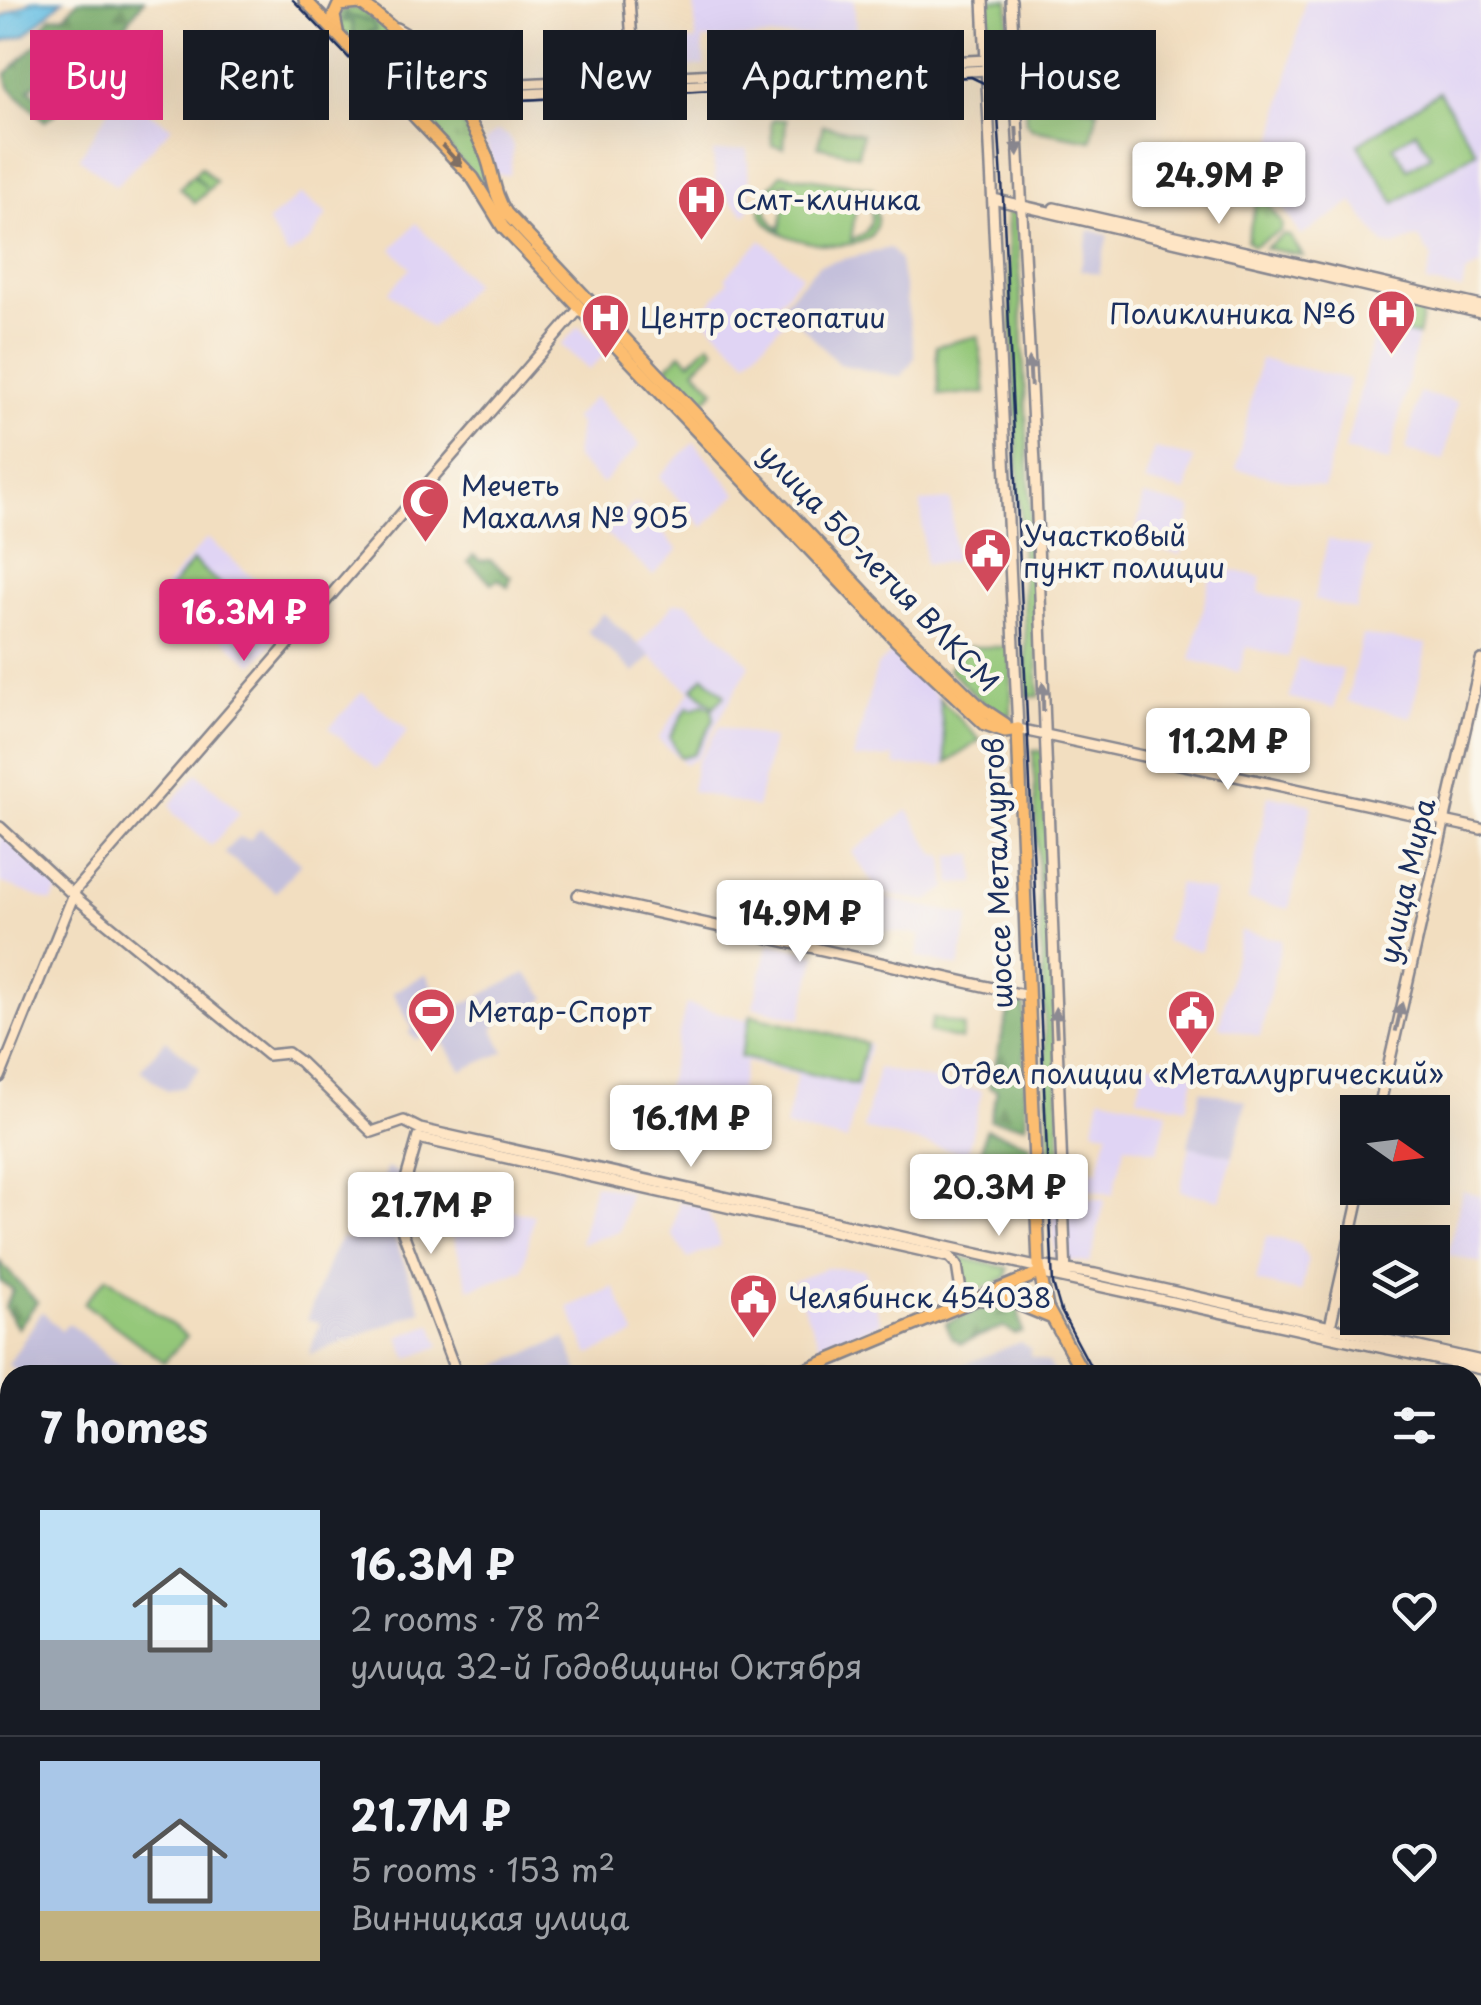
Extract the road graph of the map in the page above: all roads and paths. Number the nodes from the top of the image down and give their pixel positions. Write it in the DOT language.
graph roads {
  1 [pos="305,0"];
  2 [pos="629,0"];
  3 [pos="983,0"];
  4 [pos="1011,0"];
  5 [pos="358,2"];
  6 [pos="389,23"];
  7 [pos="395,30"];
  8 [pos="631,30"];
  9 [pos="985,30"];
  10 [pos="1012,30"];
  11 [pos="337,31"];
  12 [pos="349,44"];
  13 [pos="984,65"];
  14 [pos="687,80"];
  15 [pos="543,84"];
  16 [pos="419,120"];
  17 [pos="465,120"];
  18 [pos="989,120"];
  19 [pos="1016,120"];
  20 [pos="993,199"];
  21 [pos="1020,203"];
  22 [pos="584,304"];
  23 [pos="1481,310"];
  24 [pos="1481,660"];
  25 [pos="1018,729"];
  26 [pos="1043,733"];
  27 [pos="1445,821"];
  28 [pos="0,827"];
  29 [pos="1481,829"];
  30 [pos="74,893"];
  31 [pos="578,895"];
  32 [pos="1028,996"];
  33 [pos="0,1078"];
  34 [pos="1382,1095"];
  35 [pos="419,1134"];
  36 [pos="1357,1205"];
  37 [pos="952,1253"];
  38 [pos="1038,1268"];
  39 [pos="1067,1272"];
  40 [pos="966,1303"];
  41 [pos="1055,1321"];
  42 [pos="1329,1331"];
  43 [pos="1481,1361"];
  44 [pos="453,1365"];
  45 [pos="818,1365"];
  46 [pos="1079,1365"];
  47 [pos="1465,1365"];
  1 -- 11 [label="main road, улица 50-летия ВЛКСМ"];
  2 -- 8 [label="main road"];
  3 -- 9 [label="main road, шоссе Металлургов"];
  4 -- 10 [label="main road, шоссе Металлургов"];
  5 -- 6 [label="main road, улица 50-летия ВЛКСМ"];
  5 -- 11 [label="main road"];
  6 -- 7 [label="main road, улица 50-летия ВЛКСМ"];
  6 -- 15 [label="main road"];
  11 -- 12 [label="main road, улица 50-летия ВЛКСМ"];
  13 -- 14 [label="main road"];
  16 -- 22 [label="main road, улица 50-летия ВЛКСМ, one-way"];
  17 -- 22 [label="main road, улица 50-летия ВЛКСМ"];
  18 -- 20 [label="main road, шоссе Металлургов"];
  19 -- 21 [label="main road, шоссе Металлургов, one-way"];
  20 -- 21 [label="main road"];
  20 -- 25 [label="main road, шоссе Металлургов"];
  21 -- 23 [label="main road"];
  26 -- 21 [label="main road, шоссе Металлургов, one-way"];
  22 -- 25 [label="main road, улица 50-летия ВЛКСМ"];
  22 -- 30 [label="main road"];
  24 -- 27 [label="main road, улица Мира"];
  25 -- 26 [label="main road"];
  25 -- 32 [label="main road, шоссе Металлургов"];
  26 -- 27 [label="main road"];
  39 -- 26 [label="main road, шоссе Металлургов, one-way"];
  27 -- 29 [label="main road"];
  34 -- 27 [label="main road, улица Мира, one-way"];
  28 -- 30 [label="main road"];
  30 -- 33 [label="main road"];
  30 -- 35 [label="main road"];
  31 -- 32 [label="main road"];
  32 -- 38 [label="main road, шоссе Металлургов"];
  35 -- 37 [label="main road"];
  35 -- 44 [label="main road"];
  36 -- 42 [label="main road"];
  37 -- 38 [label="main road"];
  37 -- 40 [label="main road"];
  38 -- 39 [label="main road"];
  38 -- 40 [label="main road"];
  38 -- 41 [label="main road, шоссе Металлургов"];
  39 -- 42 [label="main road"];
  40 -- 41 [label="main road"];
  40 -- 45 [label="main road"];
  41 -- 46 [label="main road, шоссе Металлургов"];
  42 -- 43 [label="main road"];
  42 -- 47 [label="main road"];
}
